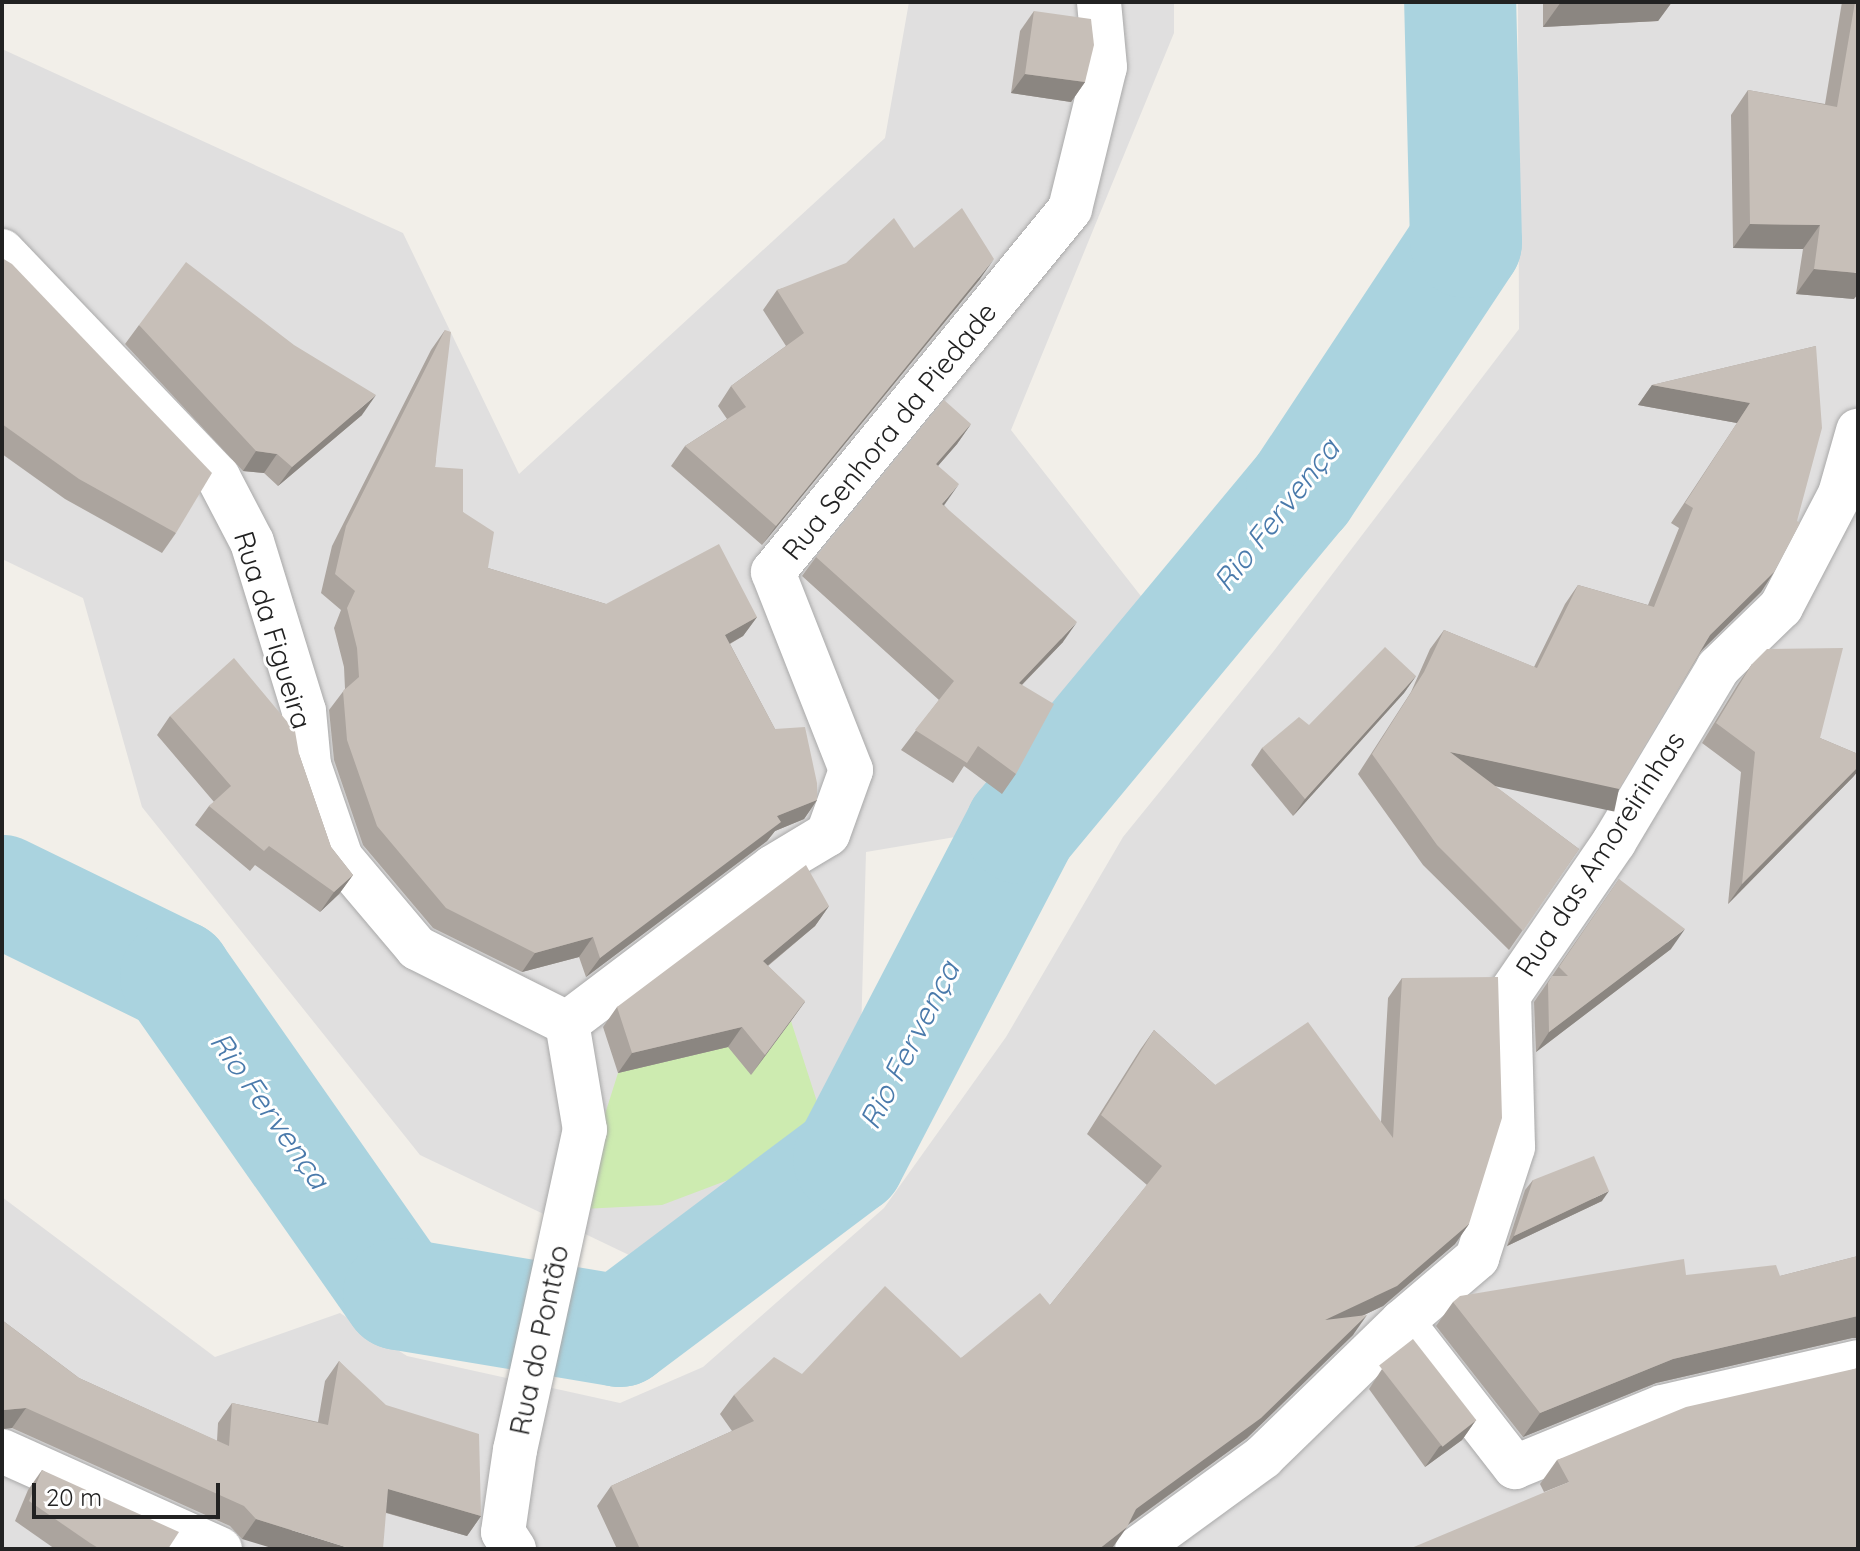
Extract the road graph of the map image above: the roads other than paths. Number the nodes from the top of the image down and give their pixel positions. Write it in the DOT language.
graph roads {
  1 [pos="1099,2"];
  2 [pos="2,251"];
  3 [pos="1858,431"];
  4 [pos="567,1023"];
  5 [pos="1402,1322"];
  6 [pos="1858,1362"];
  7 [pos="2,1451"];
  8 [pos="220,1549"];
  9 [pos="514,1549"];
  10 [pos="1137,1549"];
  1 -- 4 [label="street, Rua Senhora da Piedade"];
  2 -- 4 [label="street, Rua da Figueira"];
  3 -- 5 [label="street, Rua das Amoreirinhas"];
  4 -- 9 [label="street, Rua do Pontão"];
  5 -- 6 [label="street"];
  5 -- 10 [label="street, Rua das Amoreirinhas"];
  7 -- 8 [label="street"];
}
